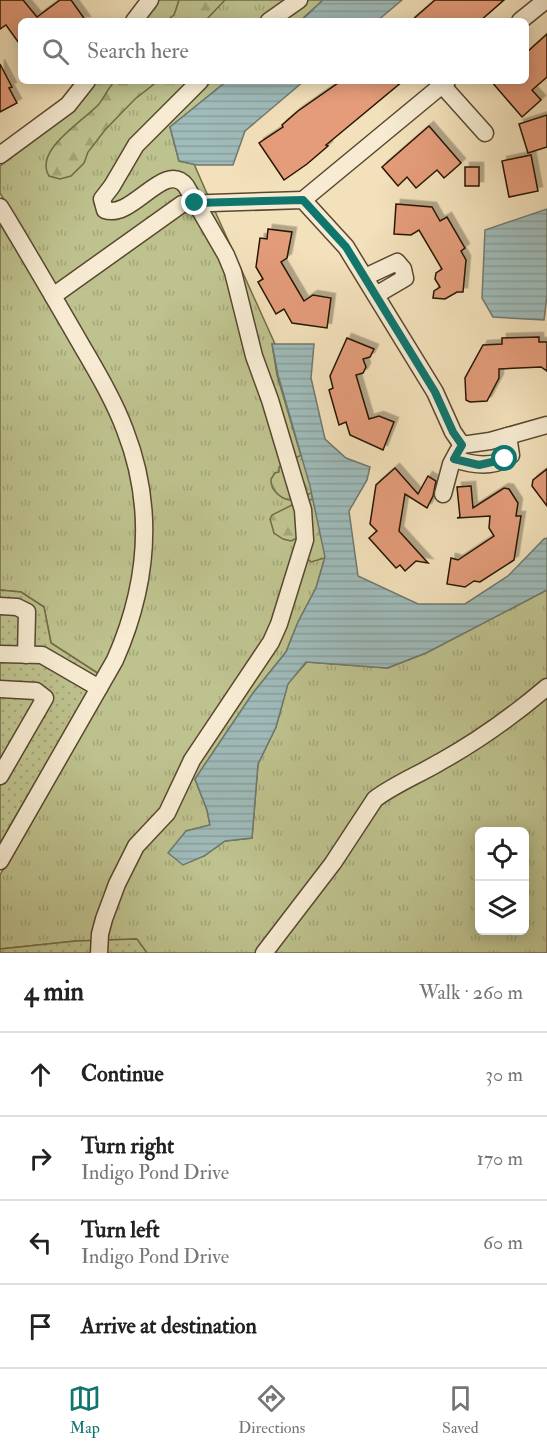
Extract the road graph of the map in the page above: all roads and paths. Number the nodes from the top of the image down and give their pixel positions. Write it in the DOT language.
graph roads {
  1 [pos="150,0"];
  2 [pos="299,0"];
  3 [pos="546,0"];
  4 [pos="136,18"];
  5 [pos="273,18"];
  6 [pos="524,18"];
  7 [pos="85,84"];
  8 [pos="197,84"];
  9 [pos="444,84"];
  10 [pos="446,84"];
  11 [pos="485,133"];
  12 [pos="0,155"];
  13 [pos="303,200"];
  14 [pos="195,203"];
  15 [pos="0,207"];
  16 [pos="365,277"];
  17 [pos="376,295"];
  18 [pos="53,296"];
  19 [pos="547,425"];
  20 [pos="458,452"];
  21 [pos="443,494"];
  22 [pos="0,606"];
  23 [pos="0,654"];
  24 [pos="26,655"];
  25 [pos="547,687"];
  26 [pos="99,688"];
  27 [pos="0,689"];
  28 [pos="0,776"];
  29 [pos="0,861"];
  30 [pos="99,953"];
  31 [pos="264,953"];
  1 -- 4 [label="street"];
  2 -- 5 [label="street"];
  3 -- 6 [label="street"];
  7 -- 12 [label="street"];
  8 -- 14 [label="street"];
  9 -- 13 [label="street"];
  10 -- 11 [label="street"];
  13 -- 14 [label="street"];
  13 -- 16 [label="street"];
  14 -- 18 [label="street"];
  14 -- 30 [label="street"];
  15 -- 18 [label="street"];
  16 -- 17 [label="street"];
  16 -- 17 [label="street"];
  17 -- 20 [label="street"];
  18 -- 26 [label="street"];
  19 -- 20 [label="street"];
  20 -- 21 [label="street"];
  22 -- 24 [label="street"];
  23 -- 24 [label="street"];
  24 -- 26 [label="street"];
  25 -- 31 [label="street"];
  26 -- 29 [label="street"];
  27 -- 28 [label="street"];
}
